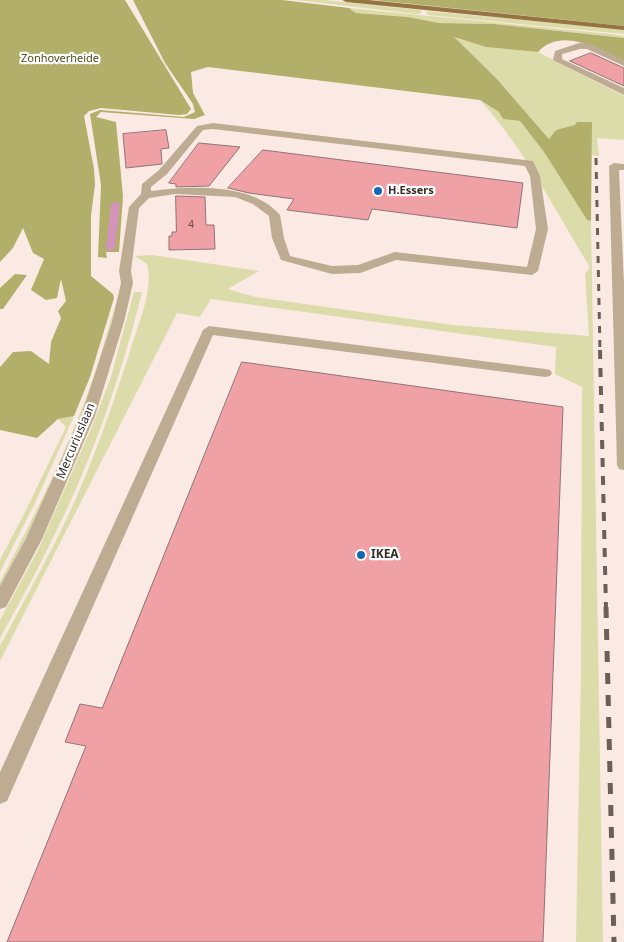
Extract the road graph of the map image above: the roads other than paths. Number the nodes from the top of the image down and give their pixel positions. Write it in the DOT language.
graph roads {
  1 [pos="346,0"];
  2 [pos="624,28"];
  3 [pos="624,63"];
  4 [pos="624,92"];
  5 [pos="624,167"];
  6 [pos="146,196"];
  7 [pos="546,373"];
  8 [pos="624,465"];
  9 [pos="0,602"];
  10 [pos="0,794"];
  1 -- 2 [label="main road"];
  3 -- 4 [label="street"];
  5 -- 8 [label="street"];
  6 -- 6 [label="street, Mercuriuslaan"];
  6 -- 9 [label="street, Mercuriuslaan"];
  7 -- 10 [label="street"];
}
